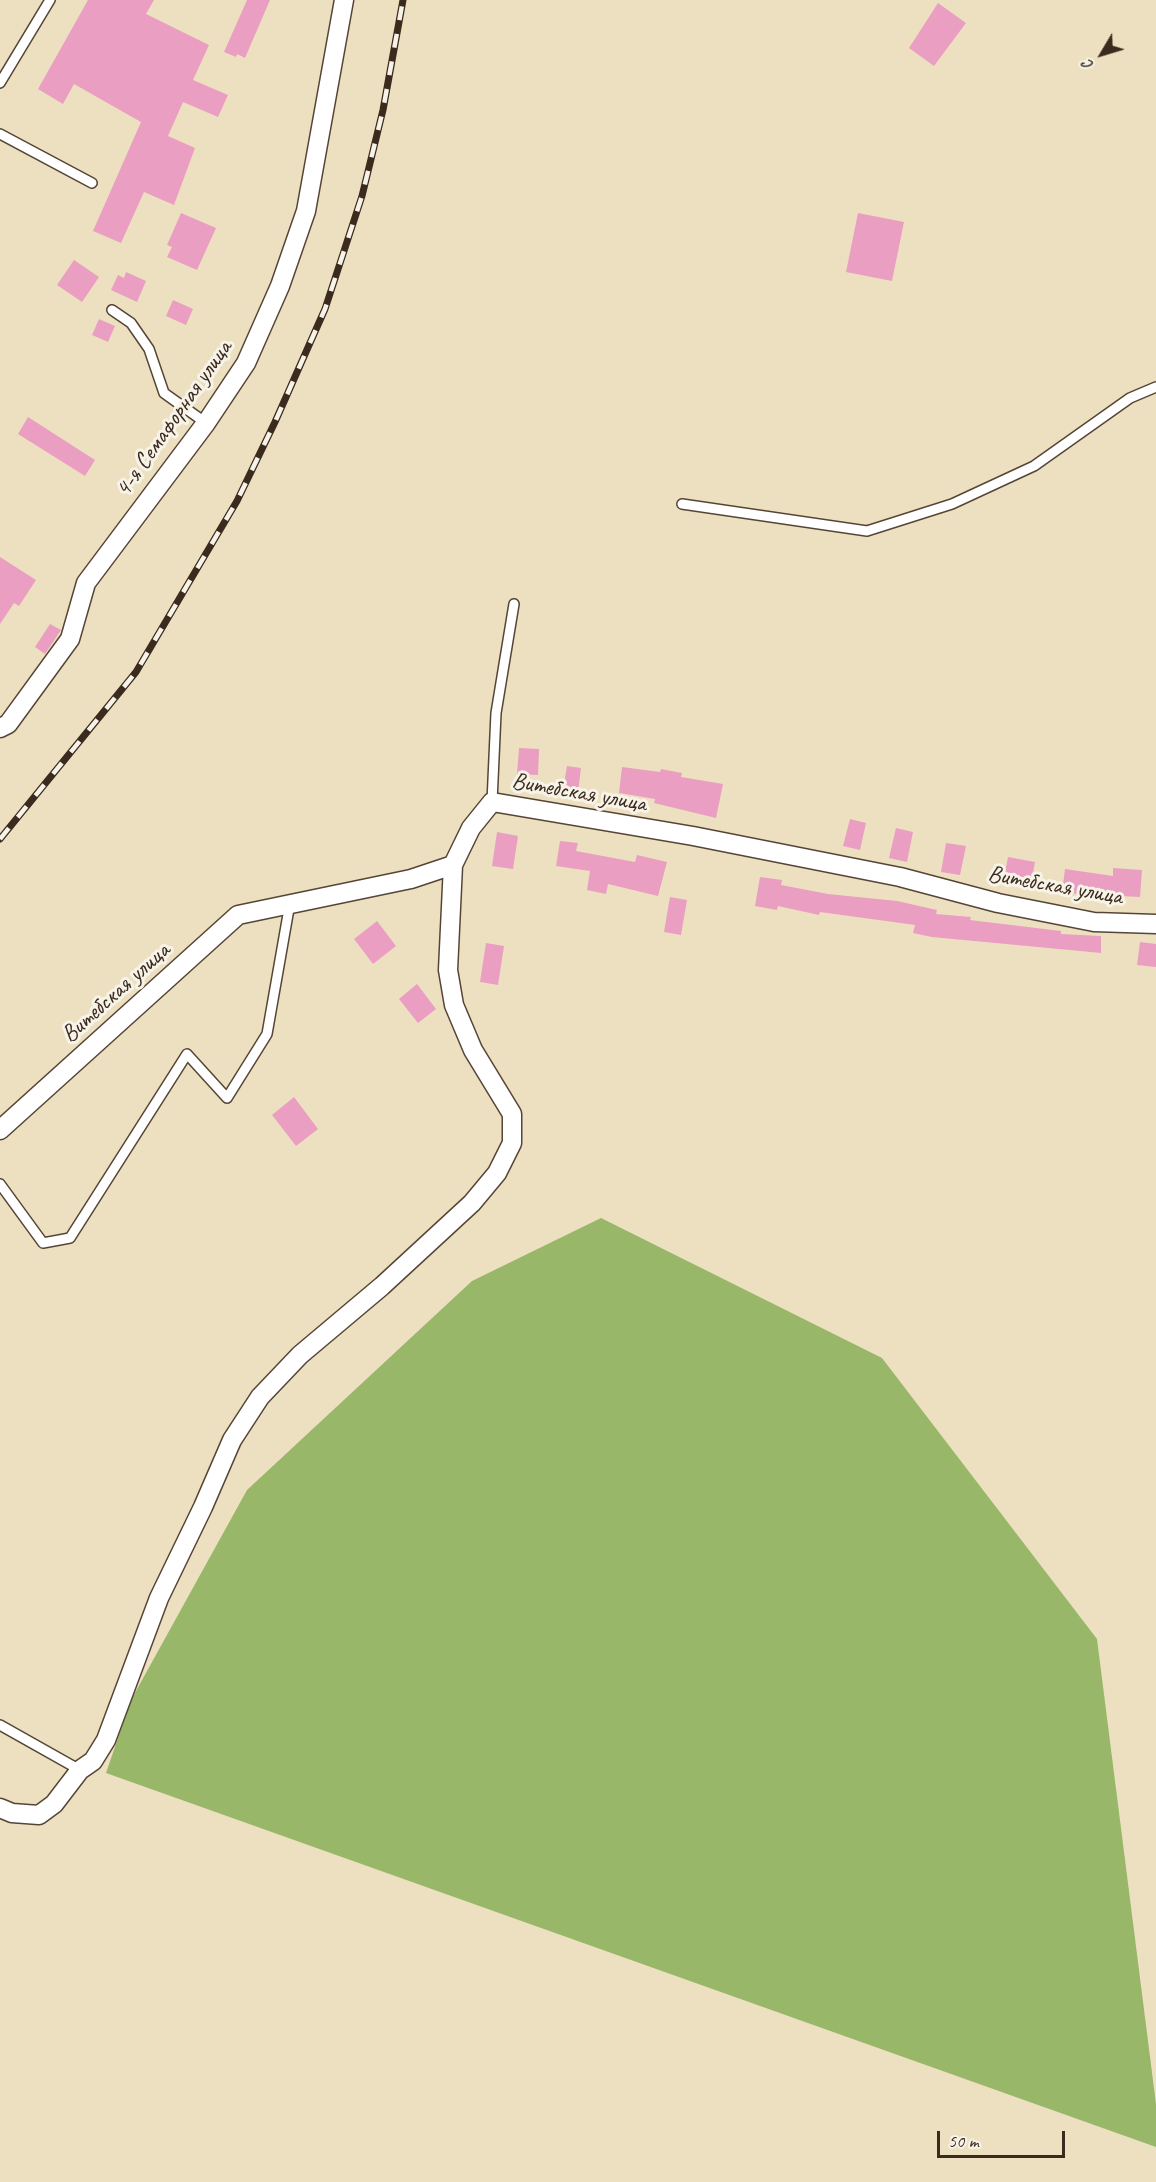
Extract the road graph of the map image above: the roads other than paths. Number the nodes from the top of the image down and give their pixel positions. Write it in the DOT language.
graph roads {
  1 [pos="50,0"];
  2 [pos="344,0"];
  3 [pos="0,83"];
  4 [pos="0,134"];
  5 [pos="92,183"];
  6 [pos="112,310"];
  7 [pos="1156,387"];
  8 [pos="206,423"];
  9 [pos="682,504"];
  10 [pos="514,604"];
  11 [pos="0,728"];
  12 [pos="492,802"];
  13 [pos="453,865"];
  14 [pos="290,903"];
  15 [pos="1156,924"];
  16 [pos="0,1130"];
  17 [pos="0,1184"];
  18 [pos="0,1725"];
  19 [pos="80,1770"];
  20 [pos="0,1808"];
  1 -- 3 [label="lane"];
  2 -- 8 [label="street, 4-я Семафорная улица"];
  4 -- 5 [label="lane"];
  6 -- 8 [label="lane"];
  7 -- 9 [label="lane"];
  8 -- 11 [label="street, 4-я Семафорная улица"];
  10 -- 12 [label="lane"];
  12 -- 13 [label="street, Витебская улица"];
  12 -- 15 [label="street, Витебская улица"];
  13 -- 14 [label="street, Витебская улица"];
  13 -- 19 [label="street"];
  14 -- 16 [label="street, Витебская улица"];
  14 -- 17 [label="lane"];
  18 -- 19 [label="lane"];
  19 -- 20 [label="street"];
}
